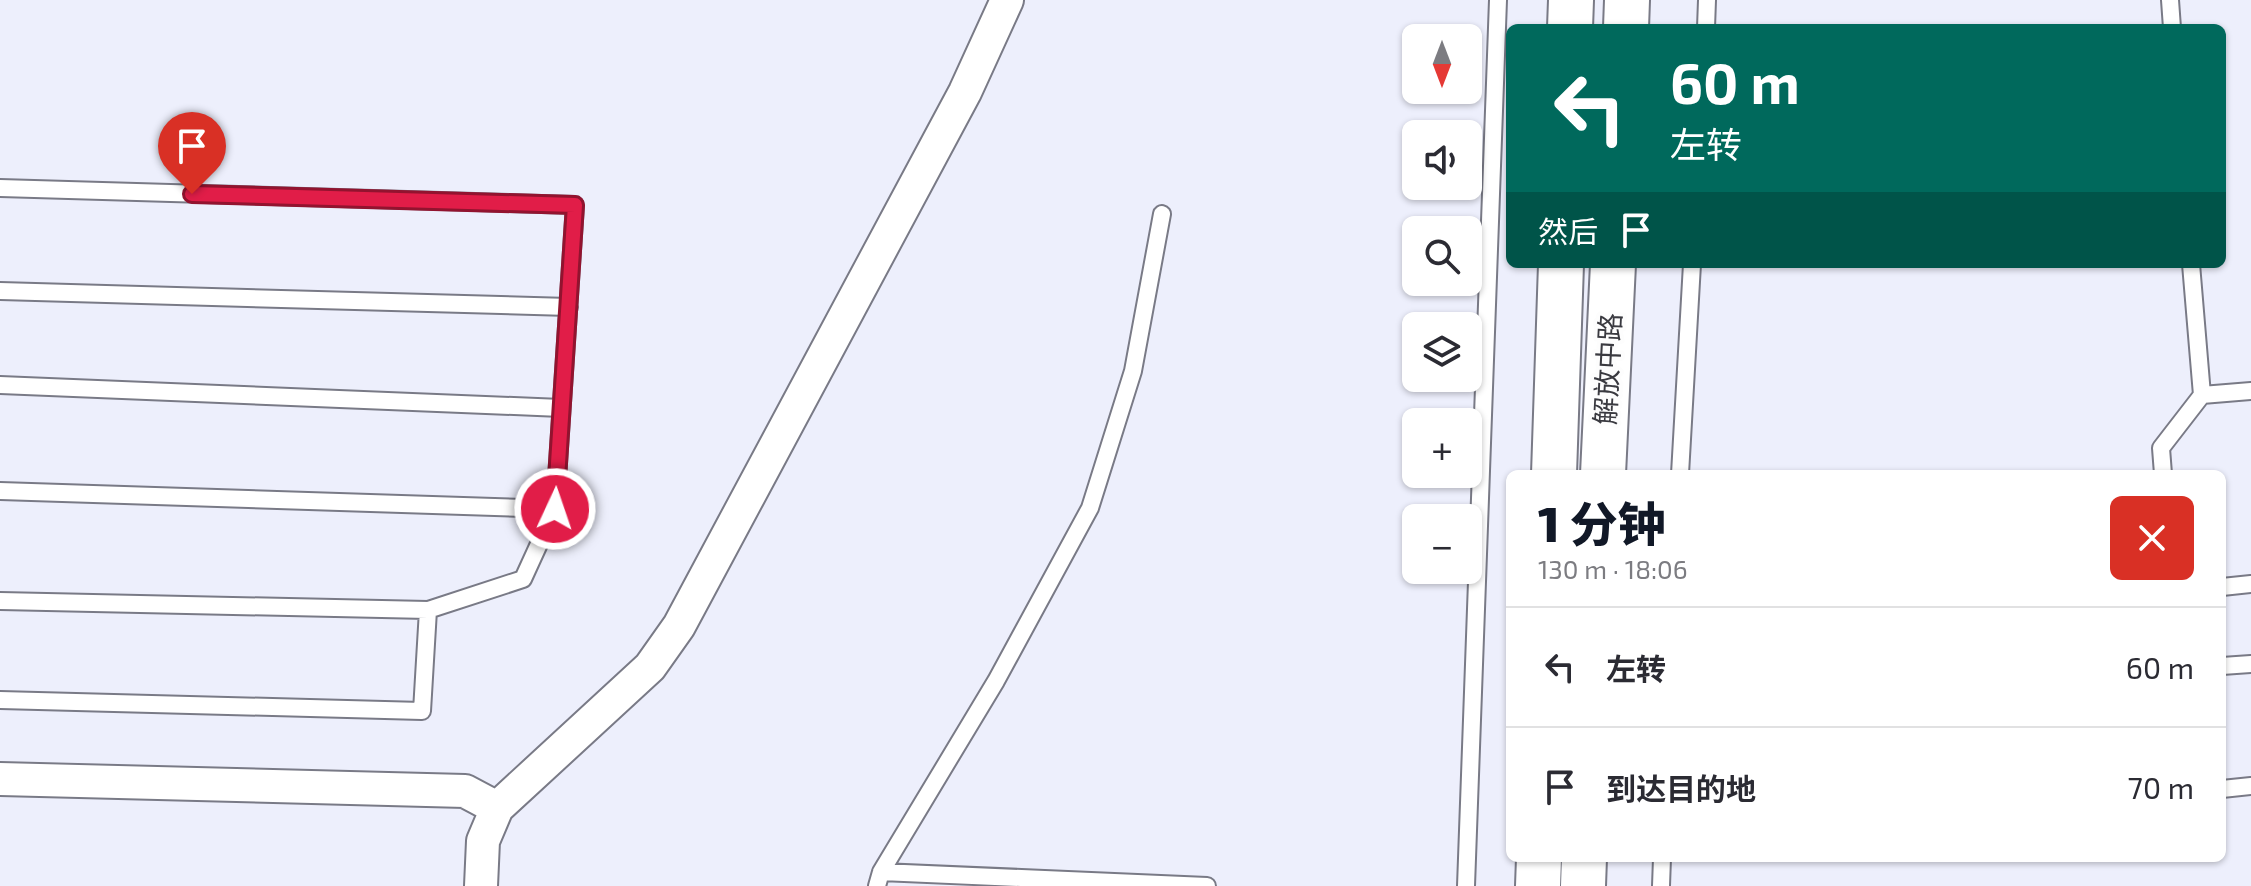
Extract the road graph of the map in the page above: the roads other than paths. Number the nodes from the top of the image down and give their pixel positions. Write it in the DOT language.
graph roads {
  1 [pos="1007,0"];
  2 [pos="1498,0"];
  3 [pos="1571,0"];
  4 [pos="1627,0"];
  5 [pos="1707,0"];
  6 [pos="2170,0"];
  7 [pos="1570,24"];
  8 [pos="1626,24"];
  9 [pos="1706,24"];
  10 [pos="2172,24"];
  11 [pos="0,188"];
  12 [pos="1162,214"];
  13 [pos="1561,268"];
  14 [pos="1613,268"];
  15 [pos="1692,268"];
  16 [pos="2191,268"];
  17 [pos="0,291"];
  18 [pos="569,307"];
  19 [pos="0,385"];
  20 [pos="2251,391"];
  21 [pos="2202,395"];
  22 [pos="561,408"];
  23 [pos="1554,470"];
  24 [pos="1603,470"];
  25 [pos="1680,470"];
  26 [pos="2163,470"];
  27 [pos="0,491"];
  28 [pos="555,509"];
  29 [pos="2251,584"];
  30 [pos="2226,587"];
  31 [pos="0,601"];
  32 [pos="428,610"];
  33 [pos="2251,664"];
  34 [pos="2226,666"];
  35 [pos="0,700"];
  36 [pos="0,779"];
  37 [pos="2251,786"];
  38 [pos="2226,789"];
  39 [pos="497,808"];
  40 [pos="1539,862"];
  41 [pos="1584,862"];
  42 [pos="1662,862"];
  43 [pos="879,879"];
  44 [pos="481,886"];
  45 [pos="1207,886"];
  46 [pos="1466,886"];
  47 [pos="1538,886"];
  48 [pos="1583,886"];
  49 [pos="1661,886"];
  1 -- 39 [label="street"];
  2 -- 46 [label="lane"];
  3 -- 7 [label="street"];
  4 -- 8 [label="street"];
  5 -- 9 [label="lane"];
  6 -- 10 [label="lane"];
  11 -- 18 [label="lane"];
  12 -- 43 [label="lane"];
  13 -- 23 [label="street, 解放中路"];
  14 -- 24 [label="street, 解放中路"];
  15 -- 25 [label="lane"];
  16 -- 21 [label="lane"];
  17 -- 18 [label="lane"];
  18 -- 22 [label="lane"];
  19 -- 22 [label="lane"];
  20 -- 21 [label="lane"];
  21 -- 26 [label="lane"];
  22 -- 28 [label="lane"];
  27 -- 28 [label="lane"];
  28 -- 32 [label="lane"];
  29 -- 30 [label="lane"];
  31 -- 32 [label="lane"];
  32 -- 35 [label="lane"];
  33 -- 34 [label="lane"];
  36 -- 39 [label="street"];
  37 -- 38 [label="lane"];
  39 -- 44 [label="street"];
  40 -- 47 [label="street"];
  41 -- 48 [label="street"];
  42 -- 49 [label="lane"];
  43 -- 45 [label="lane"];
}
